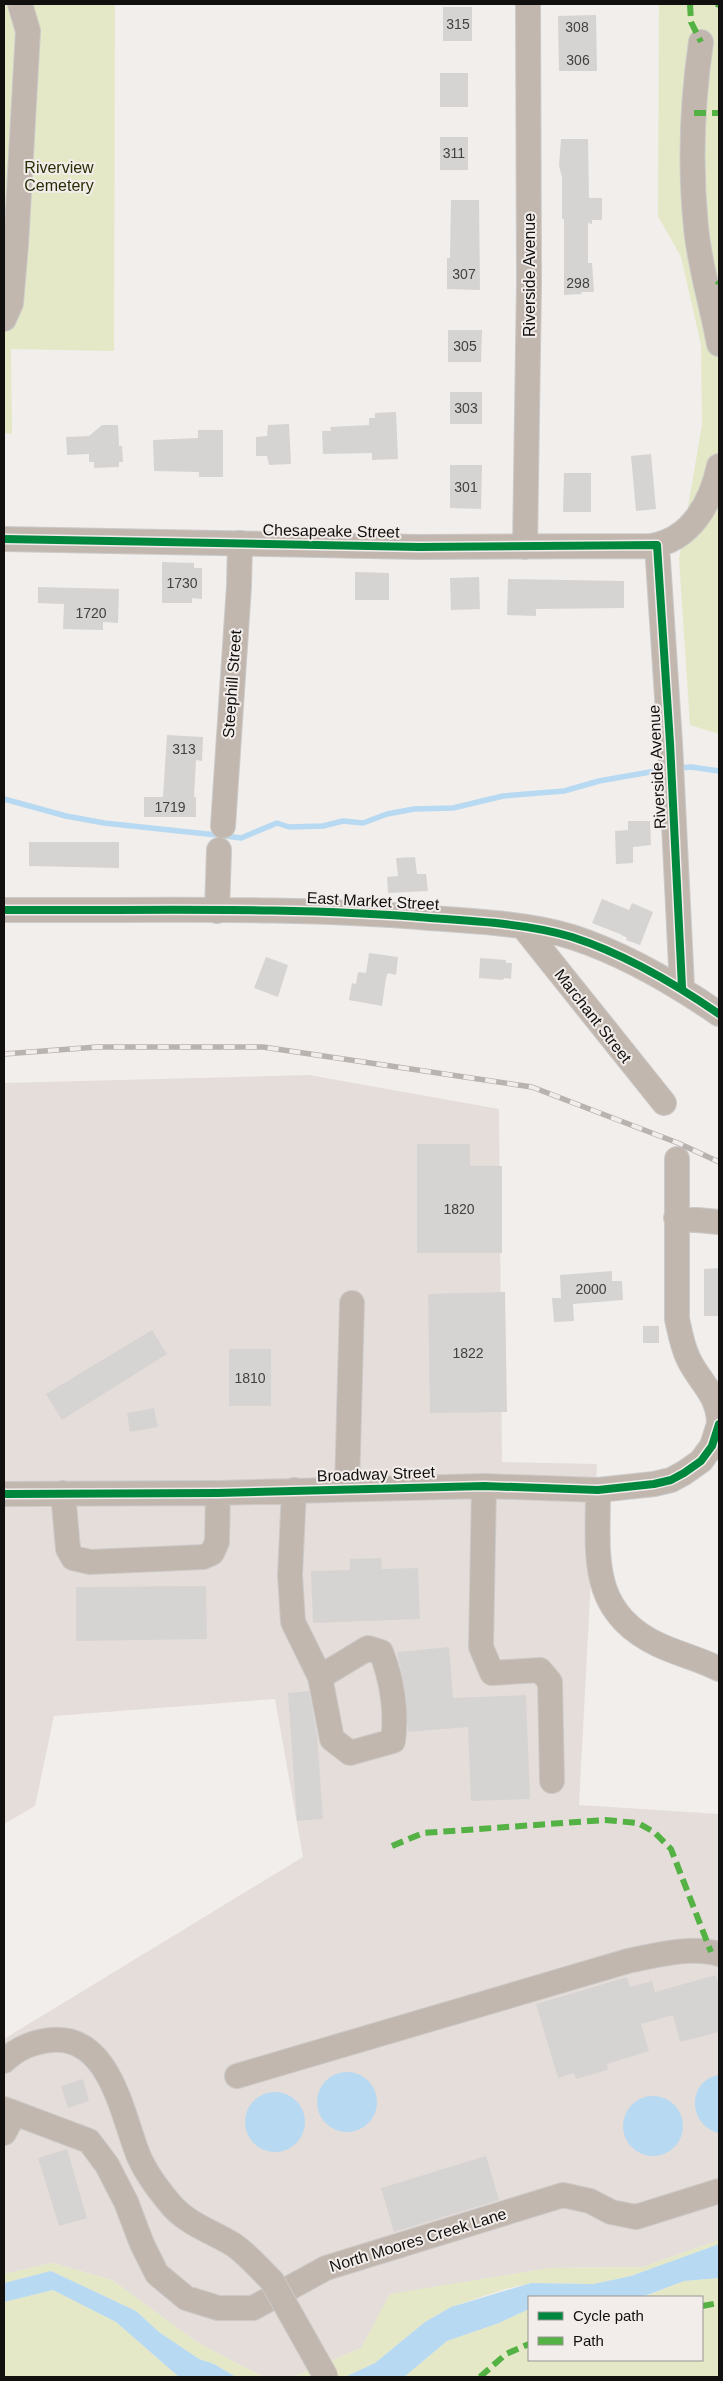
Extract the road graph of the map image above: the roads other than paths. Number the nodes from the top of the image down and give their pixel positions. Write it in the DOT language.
graph roads {
  1 [pos="20,4"];
  2 [pos="528,4"];
  3 [pos="701,42"];
  4 [pos="11,195"];
  5 [pos="4,319"];
  6 [pos="719,344"];
  7 [pos="719,466"];
  8 [pos="4,539"];
  9 [pos="240,543"];
  10 [pos="657,545"];
  11 [pos="526,547"];
  12 [pos="223,826"];
  13 [pos="219,850"];
  14 [pos="4,910"];
  15 [pos="217,911"];
  16 [pos="524,928"];
  17 [pos="682,988"];
  18 [pos="719,1014"];
  19 [pos="664,1103"];
  20 [pos="677,1159"];
  21 [pos="676,1218"];
  22 [pos="719,1222"];
  23 [pos="352,1303"];
  24 [pos="719,1422"];
  25 [pos="484,1486"];
  26 [pos="347,1488"];
  27 [pos="294,1490"];
  28 [pos="598,1490"];
  29 [pos="218,1493"];
  30 [pos="4,1494"];
  31 [pos="63,1494"];
  32 [pos="719,1669"];
  33 [pos="320,1677"];
  34 [pos="552,1781"];
  35 [pos="719,1954"];
  36 [pos="4,2061"];
  37 [pos="236,2076"];
  38 [pos="7,2118"];
  39 [pos="719,2191"];
  40 [pos="326,2377"];
  1 -- 4 [label="street"];
  2 -- 11 [label="street, Riverside Avenue"];
  3 -- 6 [label="street"];
  4 -- 5 [label="street"];
  7 -- 10 [label="street"];
  8 -- 9 [label="street, Chesapeake Street"];
  9 -- 11 [label="street, Chesapeake Street"];
  9 -- 12 [label="street, Steephill Street"];
  10 -- 11 [label="street, Chesapeake Street"];
  10 -- 17 [label="street, Riverside Avenue"];
  13 -- 15 [label="street"];
  14 -- 15 [label="street, East Market Street"];
  15 -- 16 [label="street, East Market Street"];
  16 -- 17 [label="street, East Market Street"];
  16 -- 19 [label="street, Marchant Street"];
  17 -- 18 [label="street, East Market Street"];
  20 -- 21 [label="street, Broadway Street"];
  21 -- 22 [label="street"];
  21 -- 24 [label="street, Broadway Street"];
  23 -- 26 [label="street"];
  24 -- 28 [label="street, Broadway Street"];
  25 -- 26 [label="street, Broadway Street"];
  25 -- 28 [label="street, Broadway Street"];
  25 -- 34 [label="street"];
  26 -- 27 [label="street, Broadway Street"];
  27 -- 29 [label="street, Broadway Street"];
  27 -- 33 [label="street"];
  28 -- 32 [label="street"];
  29 -- 31 [label="street, Broadway Street"];
  29 -- 31 [label="street"];
  30 -- 31 [label="street, Broadway Street"];
  35 -- 37 [label="street"];
  36 -- 40 [label="street, bridge"];
  38 -- 39 [label="street, North Moores Creek Lane"];
}
